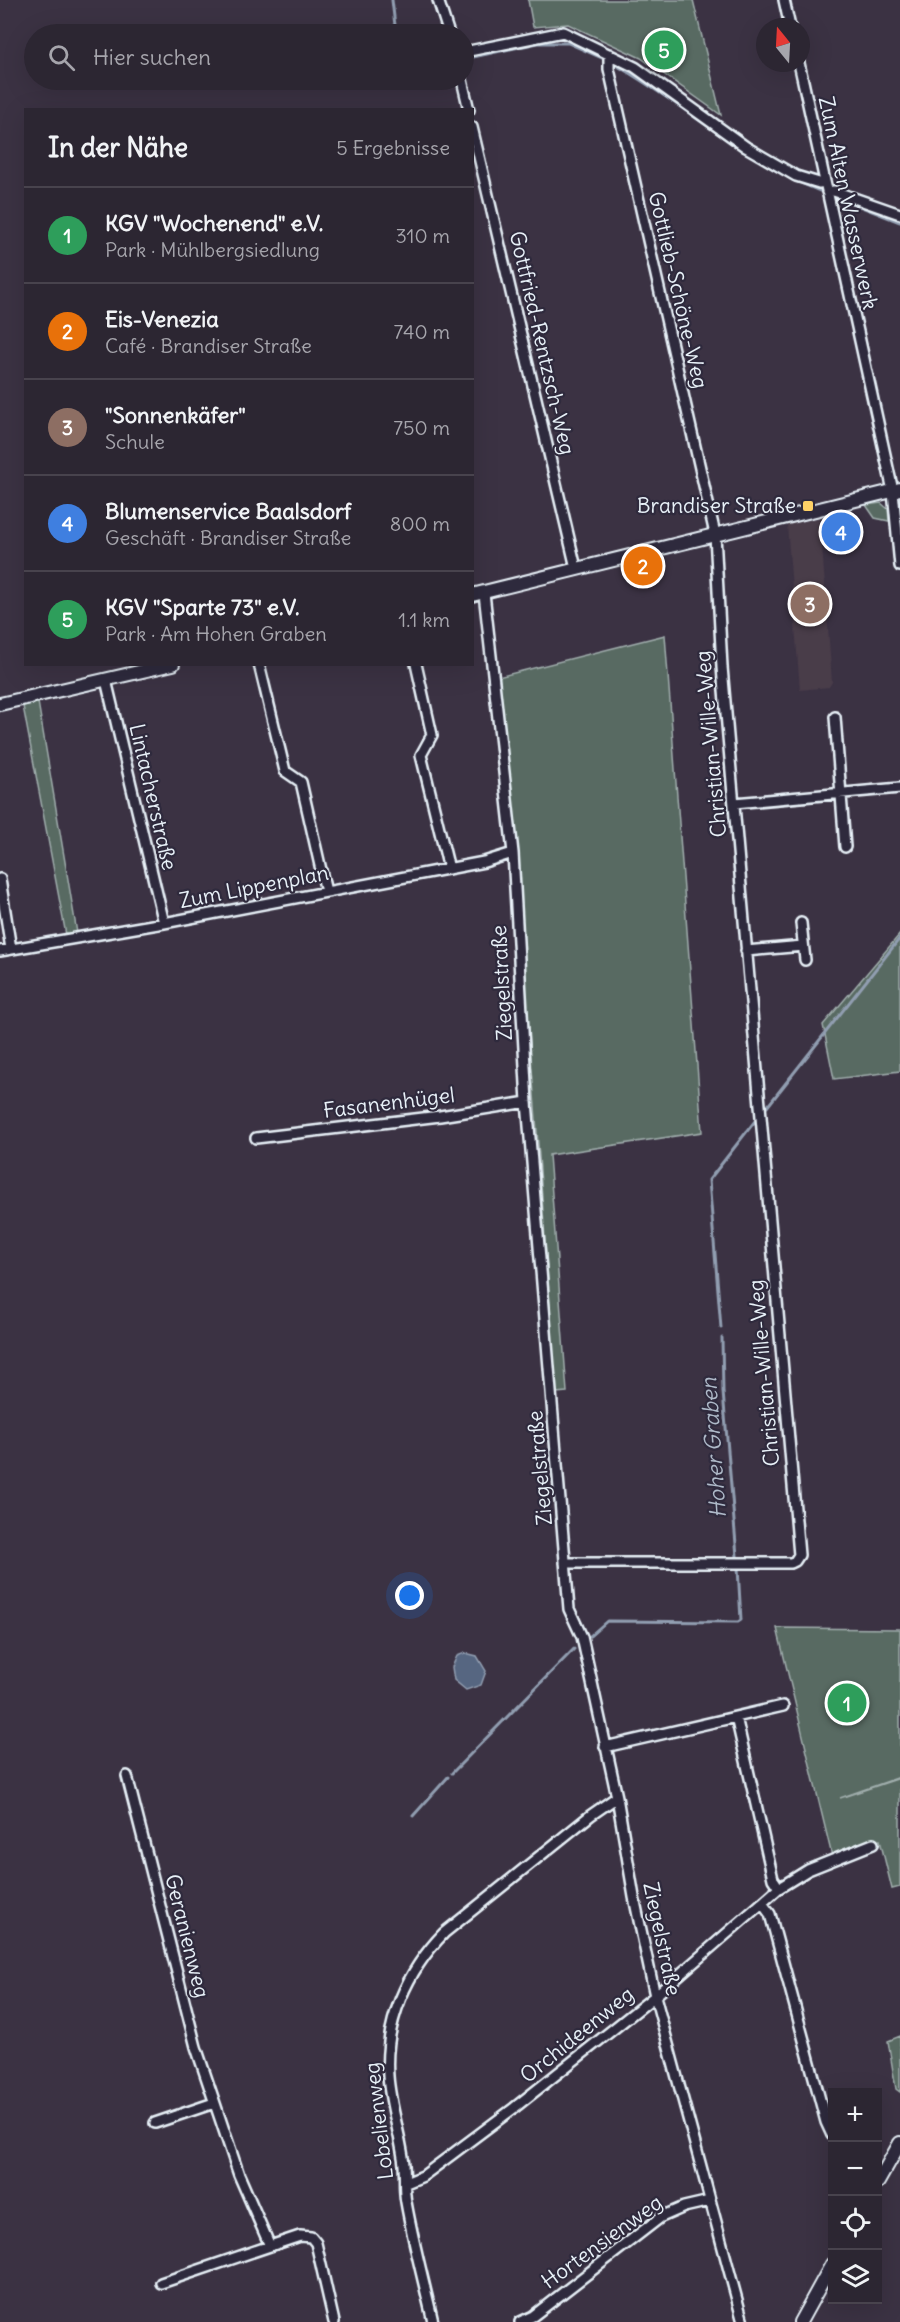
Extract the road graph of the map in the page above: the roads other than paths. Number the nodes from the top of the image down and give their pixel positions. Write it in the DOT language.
graph roads {
  1 [pos="438,0"];
  2 [pos="784,0"];
  3 [pos="788,18"];
  4 [pos="446,24"];
  5 [pos="474,50"];
  6 [pos="609,54"];
  7 [pos="801,72"];
  8 [pos="464,90"];
  9 [pos="469,108"];
  10 [pos="474,134"];
  11 [pos="825,182"];
  12 [pos="827,192"];
  13 [pos="900,214"];
  14 [pos="896,490"];
  15 [pos="715,534"];
  16 [pos="900,566"];
  17 [pos="576,568"];
  18 [pos="478,594"];
  19 [pos="165,666"];
  20 [pos="259,666"];
  21 [pos="416,666"];
  22 [pos="106,680"];
  23 [pos="0,704"];
  24 [pos="835,717"];
  25 [pos="900,789"];
  26 [pos="840,794"];
  27 [pos="734,803"];
  28 [pos="845,847"];
  29 [pos="513,852"];
  30 [pos="448,869"];
  31 [pos="0,879"];
  32 [pos="326,892"];
  33 [pos="164,922"];
  34 [pos="801,923"];
  35 [pos="803,946"];
  36 [pos="11,949"];
  37 [pos="0,951"];
  38 [pos="746,951"];
  39 [pos="805,960"];
  40 [pos="527,1102"];
  41 [pos="256,1138"];
  42 [pos="565,1563"];
  43 [pos="783,1706"];
  44 [pos="735,1717"];
  45 [pos="605,1747"];
  46 [pos="128,1776"];
  47 [pos="617,1797"];
  48 [pos="873,1844"];
  49 [pos="779,1888"];
  50 [pos="762,1903"];
  51 [pos="655,1996"];
  52 [pos="214,2103"];
  53 [pos="155,2123"];
  54 [pos="828,2126"];
  55 [pos="900,2143"];
  56 [pos="882,2172"];
  57 [pos="406,2183"];
  58 [pos="710,2201"];
  59 [pos="270,2246"];
  60 [pos="828,2271"];
  61 [pos="161,2283"];
  62 [pos="334,2322"];
  63 [pos="433,2322"];
  64 [pos="520,2322"];
  65 [pos="743,2322"];
  66 [pos="800,2322"];
  1 -- 4 [label="street"];
  2 -- 3 [label="street"];
  5 -- 6 [label="street"];
  6 -- 11 [label="street"];
  6 -- 15 [label="street, Gottlieb-Schöne-Weg"];
  7 -- 11 [label="street, Zum Alten Wasserwerk"];
  8 -- 9 [label="street"];
  10 -- 17 [label="street, Gottfried-Rentzsch-Weg"];
  11 -- 12 [label="street, Zum Alten Wasserwerk"];
  12 -- 13 [label="street"];
  12 -- 14 [label="street, Zum Alten Wasserwerk"];
  14 -- 15 [label="street"];
  14 -- 16 [label="street, Zum Alten Wasserwerk"];
  15 -- 17 [label="street"];
  15 -- 27 [label="street, Christian-Wille-Weg"];
  17 -- 18 [label="street"];
  18 -- 29 [label="street, Ziegelstraße"];
  19 -- 22 [label="street"];
  20 -- 32 [label="street"];
  21 -- 30 [label="street"];
  22 -- 23 [label="street"];
  22 -- 33 [label="street, Lintacherstraße"];
  24 -- 26 [label="street"];
  25 -- 26 [label="street"];
  26 -- 27 [label="street"];
  26 -- 28 [label="street"];
  27 -- 38 [label="street, Christian-Wille-Weg"];
  29 -- 30 [label="street, Zum Lippenplan"];
  29 -- 40 [label="street, Ziegelstraße"];
  30 -- 32 [label="street, Zum Lippenplan"];
  31 -- 36 [label="street"];
  32 -- 33 [label="street, Zum Lippenplan"];
  33 -- 36 [label="street, Zum Lippenplan"];
  34 -- 35 [label="street"];
  35 -- 38 [label="street"];
  35 -- 39 [label="street"];
  36 -- 37 [label="street, Zum Lippenplan"];
  38 -- 42 [label="street, Christian-Wille-Weg"];
  40 -- 41 [label="street, Fasanenhügel"];
  40 -- 42 [label="street, Ziegelstraße"];
  42 -- 45 [label="street, Ziegelstraße"];
  43 -- 44 [label="street"];
  44 -- 45 [label="street"];
  44 -- 49 [label="street"];
  45 -- 47 [label="street, Ziegelstraße"];
  46 -- 52 [label="street, Geranienweg"];
  47 -- 51 [label="street, Ziegelstraße"];
  47 -- 57 [label="street, Lobelienweg"];
  48 -- 49 [label="street"];
  49 -- 50 [label="street, Orchideenweg"];
  50 -- 51 [label="street, Orchideenweg"];
  50 -- 54 [label="street"];
  51 -- 57 [label="street, Orchideenweg"];
  51 -- 58 [label="street, Ziegelstraße"];
  52 -- 53 [label="street"];
  52 -- 59 [label="street, Geranienweg"];
  55 -- 56 [label="street"];
  57 -- 63 [label="street, Lobelienweg"];
  58 -- 64 [label="street, Hortensienweg"];
  58 -- 65 [label="street, Ziegelstraße"];
  59 -- 61 [label="street"];
  59 -- 62 [label="street"];
  60 -- 66 [label="street"];
}
